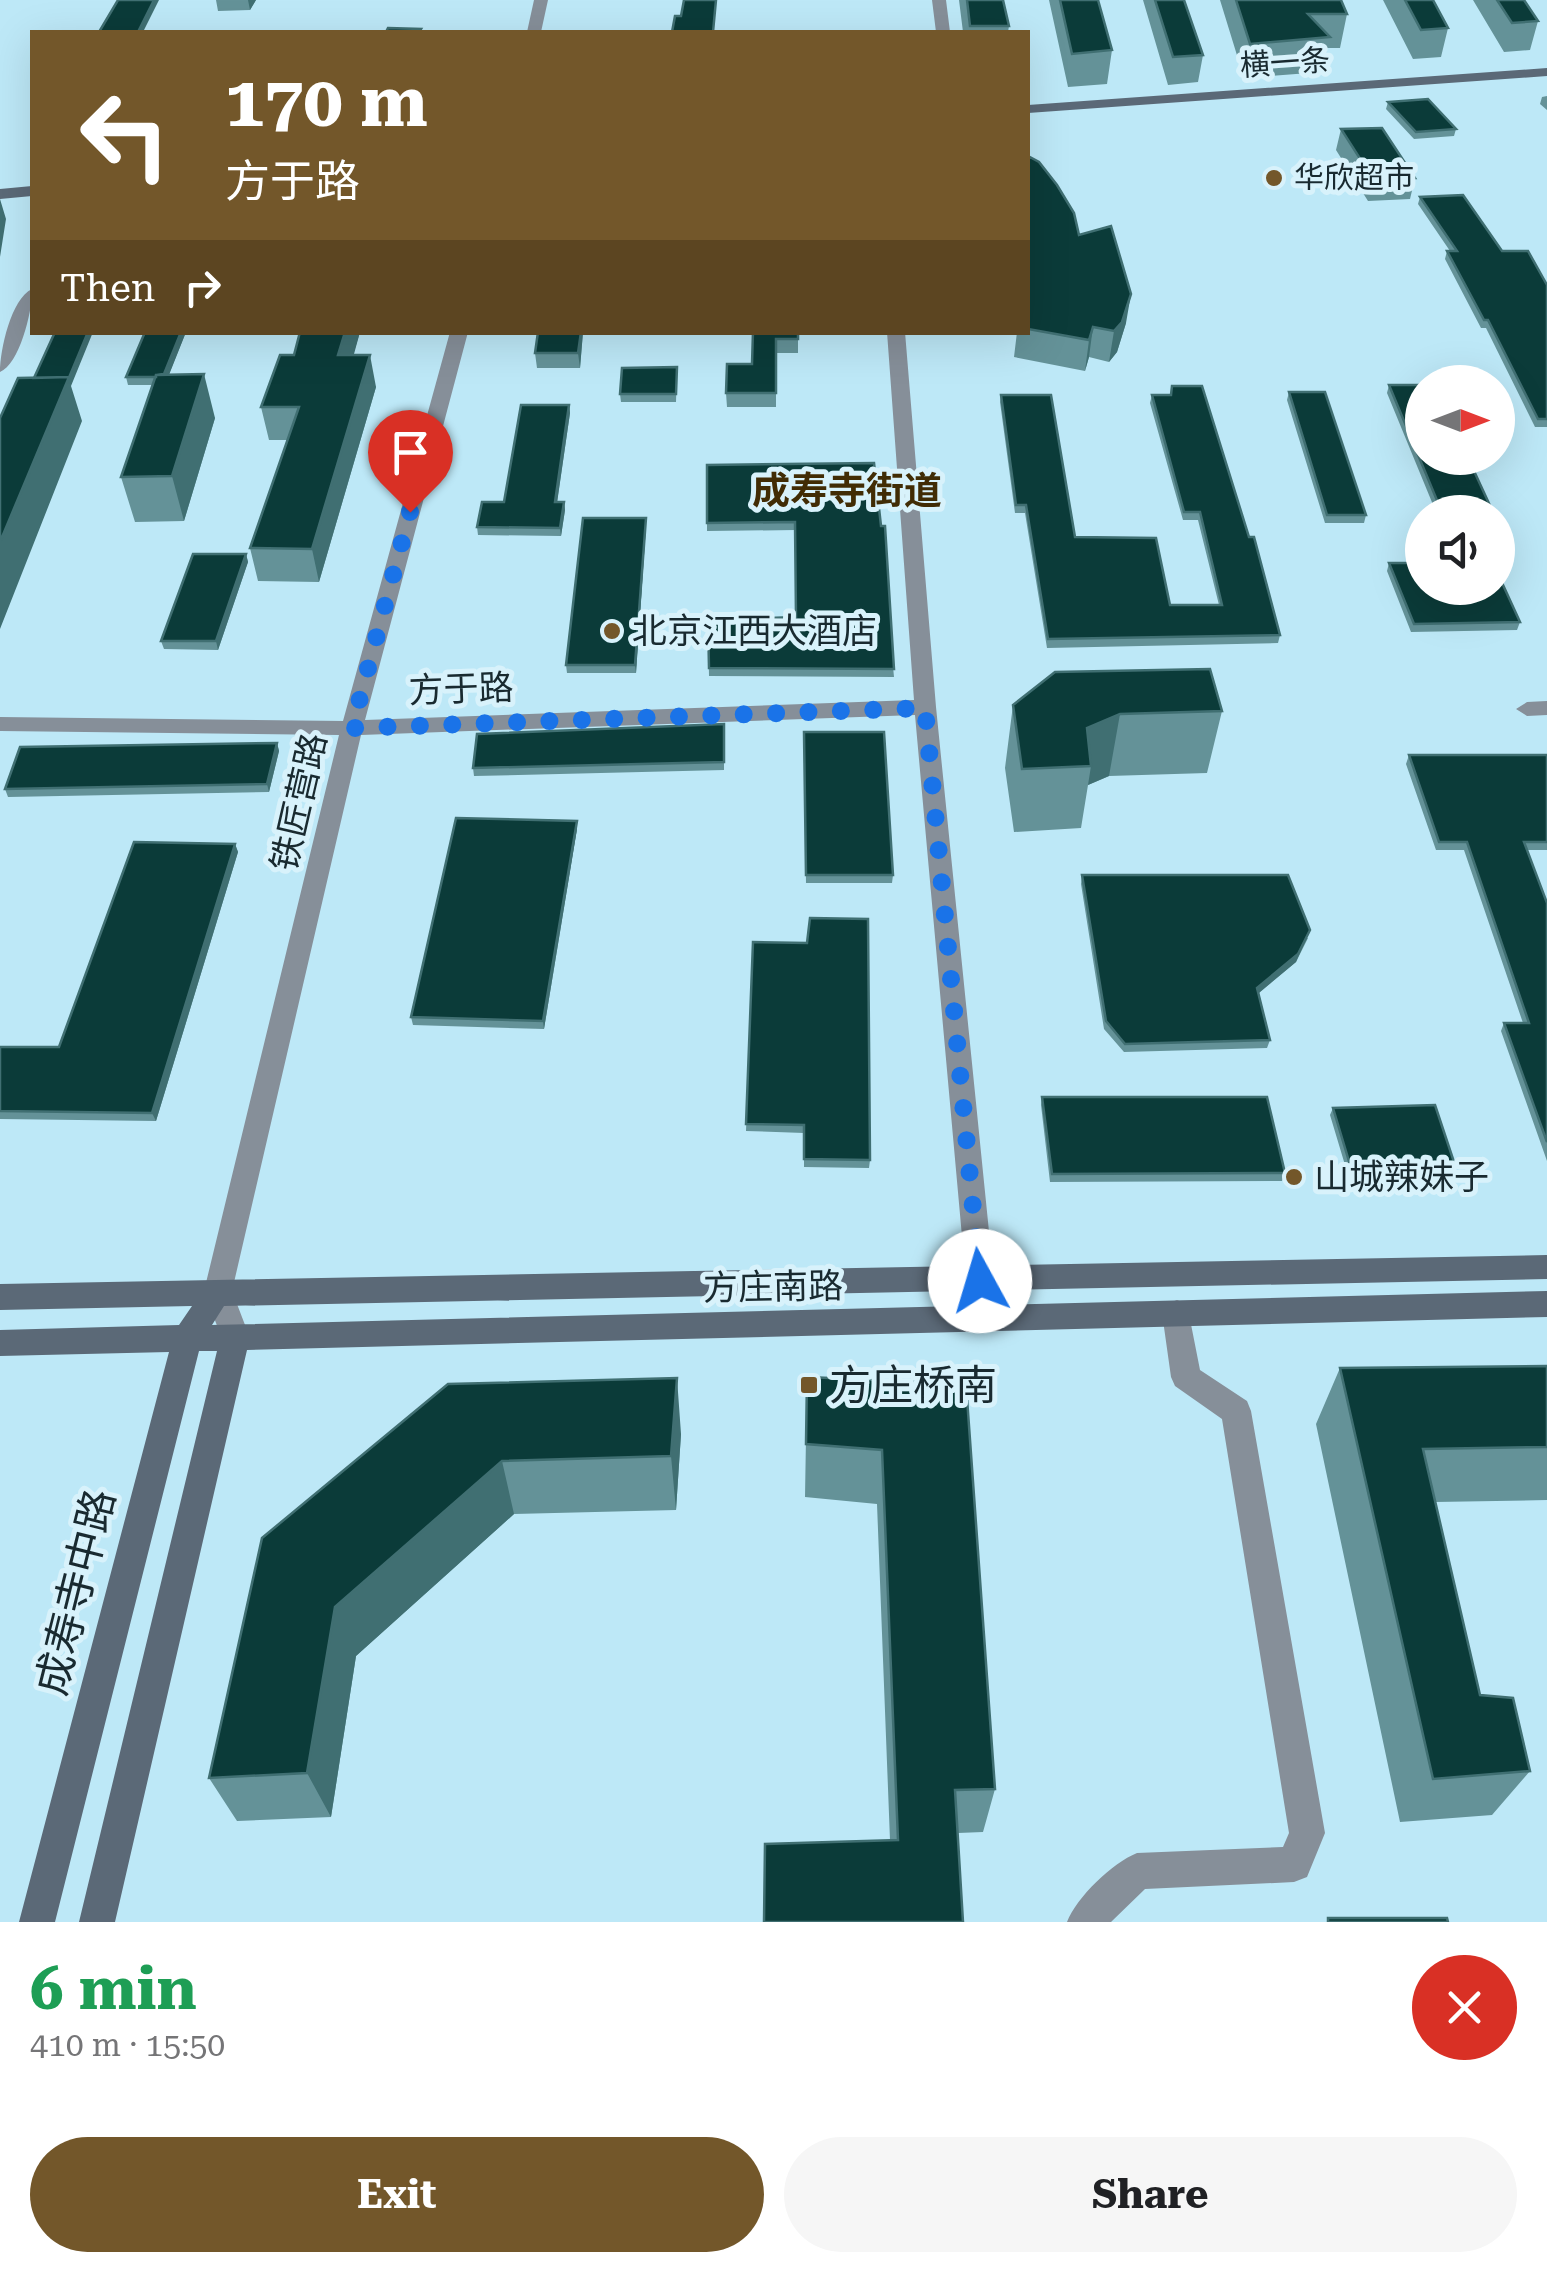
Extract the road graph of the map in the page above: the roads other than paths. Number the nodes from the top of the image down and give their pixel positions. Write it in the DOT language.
graph roads {
  1 [pos="541,0"];
  2 [pos="939,0"];
  3 [pos="534,30"];
  4 [pos="943,30"];
  5 [pos="1547,72"];
  6 [pos="1030,109"];
  7 [pos="30,192"];
  8 [pos="0,194"];
  9 [pos="30,299"];
  10 [pos="457,335"];
  11 [pos="896,335"];
  12 [pos="0,367"];
  13 [pos="925,708"];
  14 [pos="0,724"];
  15 [pos="352,728"];
  16 [pos="1547,1267"];
  17 [pos="980,1281"];
  18 [pos="218,1291"];
  19 [pos="0,1297"];
  20 [pos="1547,1304"];
  21 [pos="1177,1314"];
  22 [pos="235,1338"];
  23 [pos="187,1339"];
  24 [pos="0,1343"];
  25 [pos="36,1922"];
  26 [pos="96,1922"];
  27 [pos="1085,1922"];
  1 -- 3 [label="street"];
  2 -- 4 [label="street"];
  5 -- 6 [label="main road, 横一条"];
  7 -- 8 [label="main road"];
  9 -- 12 [label="street"];
  10 -- 15 [label="street, 铁匠营路"];
  11 -- 13 [label="street"];
  13 -- 15 [label="street, 方于路"];
  13 -- 17 [label="street"];
  14 -- 15 [label="street, 方于路"];
  15 -- 18 [label="street, 铁匠营路"];
  16 -- 17 [label="main road, 方庄南路"];
  17 -- 18 [label="main road, 方庄南路"];
  18 -- 19 [label="main road, 方庄南路"];
  18 -- 22 [label="street"];
  18 -- 23 [label="main road, 成寿寺中路"];
  20 -- 21 [label="main road, 方庄南路"];
  21 -- 22 [label="main road, 方庄南路"];
  21 -- 27 [label="street"];
  22 -- 23 [label="main road, 方庄南路"];
  22 -- 26 [label="main road"];
  23 -- 24 [label="main road, 方庄南路"];
  23 -- 25 [label="main road, 成寿寺中路"];
}
